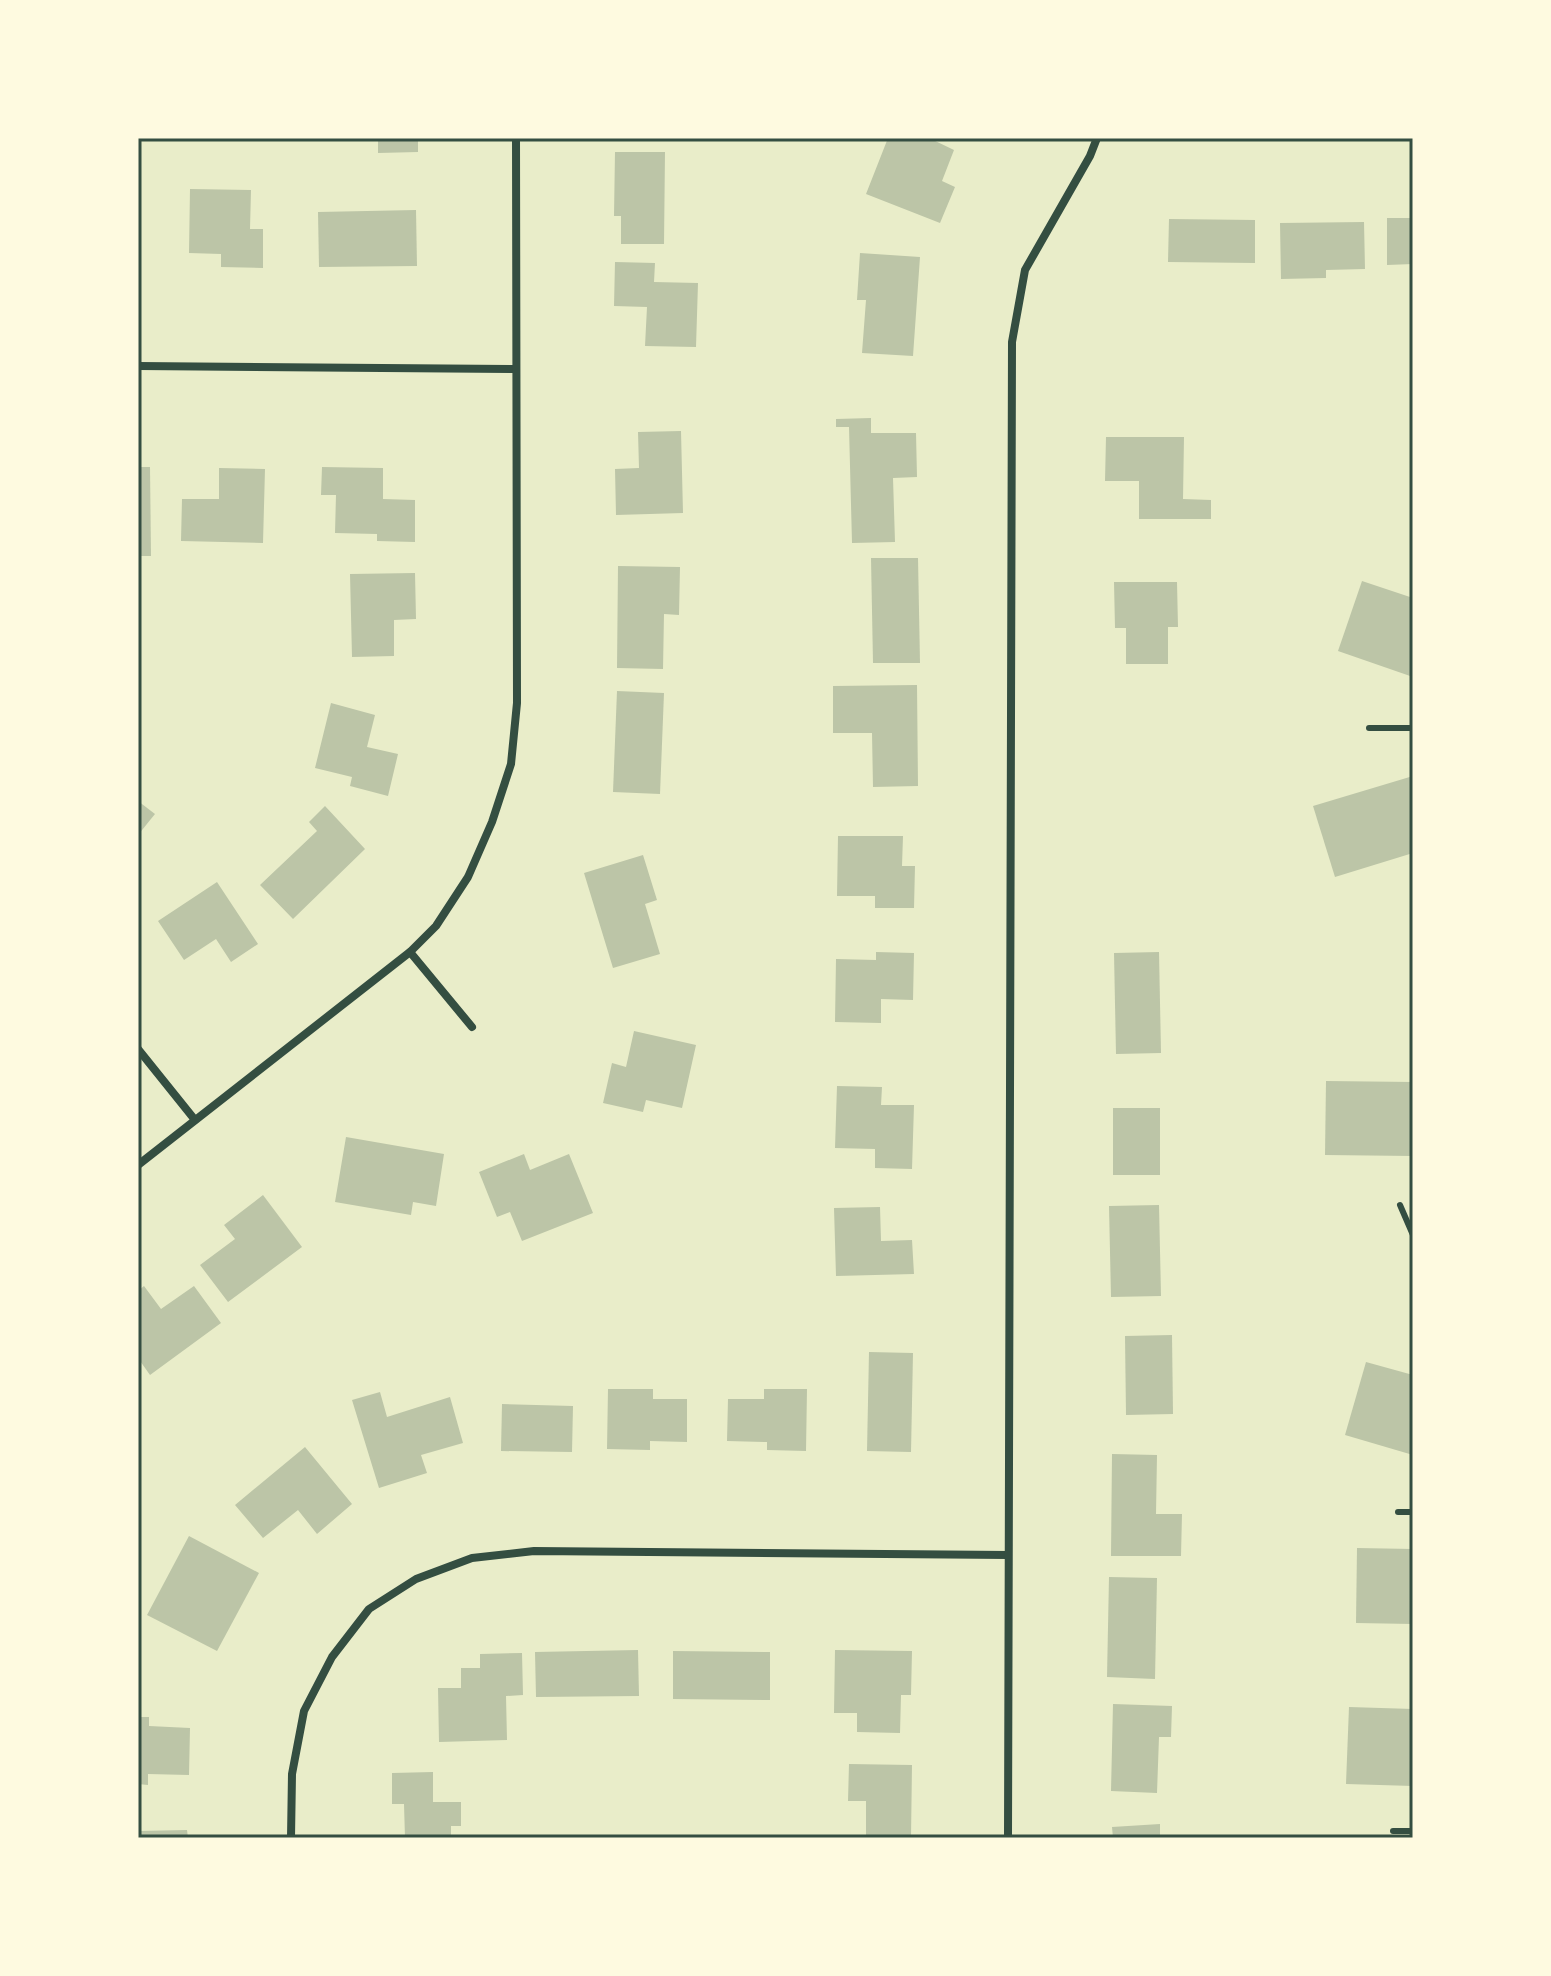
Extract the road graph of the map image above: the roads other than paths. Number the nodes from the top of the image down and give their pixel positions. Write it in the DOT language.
graph roads {
  1 [pos="516,138"];
  2 [pos="1097,138"];
  3 [pos="138,366"];
  4 [pos="515,369"];
  5 [pos="1369,728"];
  6 [pos="1413,728"];
  7 [pos="410,952"];
  8 [pos="472,1027"];
  9 [pos="138,1049"];
  10 [pos="195,1120"];
  11 [pos="138,1165"];
  12 [pos="1400,1205"];
  13 [pos="1413,1235"];
  14 [pos="1398,1512"];
  15 [pos="1413,1512"];
  16 [pos="1008,1555"];
  17 [pos="1393,1831"];
  18 [pos="1413,1831"];
  19 [pos="291,1838"];
  20 [pos="1008,1838"];
  1 -- 4 [label="street"];
  2 -- 16 [label="street"];
  3 -- 4 [label="street"];
  4 -- 7 [label="street"];
  5 -- 6 [label="lane"];
  7 -- 8 [label="street"];
  7 -- 10 [label="street"];
  9 -- 10 [label="street"];
  10 -- 11 [label="street"];
  12 -- 13 [label="lane"];
  14 -- 15 [label="lane"];
  16 -- 19 [label="street"];
  16 -- 20 [label="street"];
  17 -- 18 [label="lane"];
}
